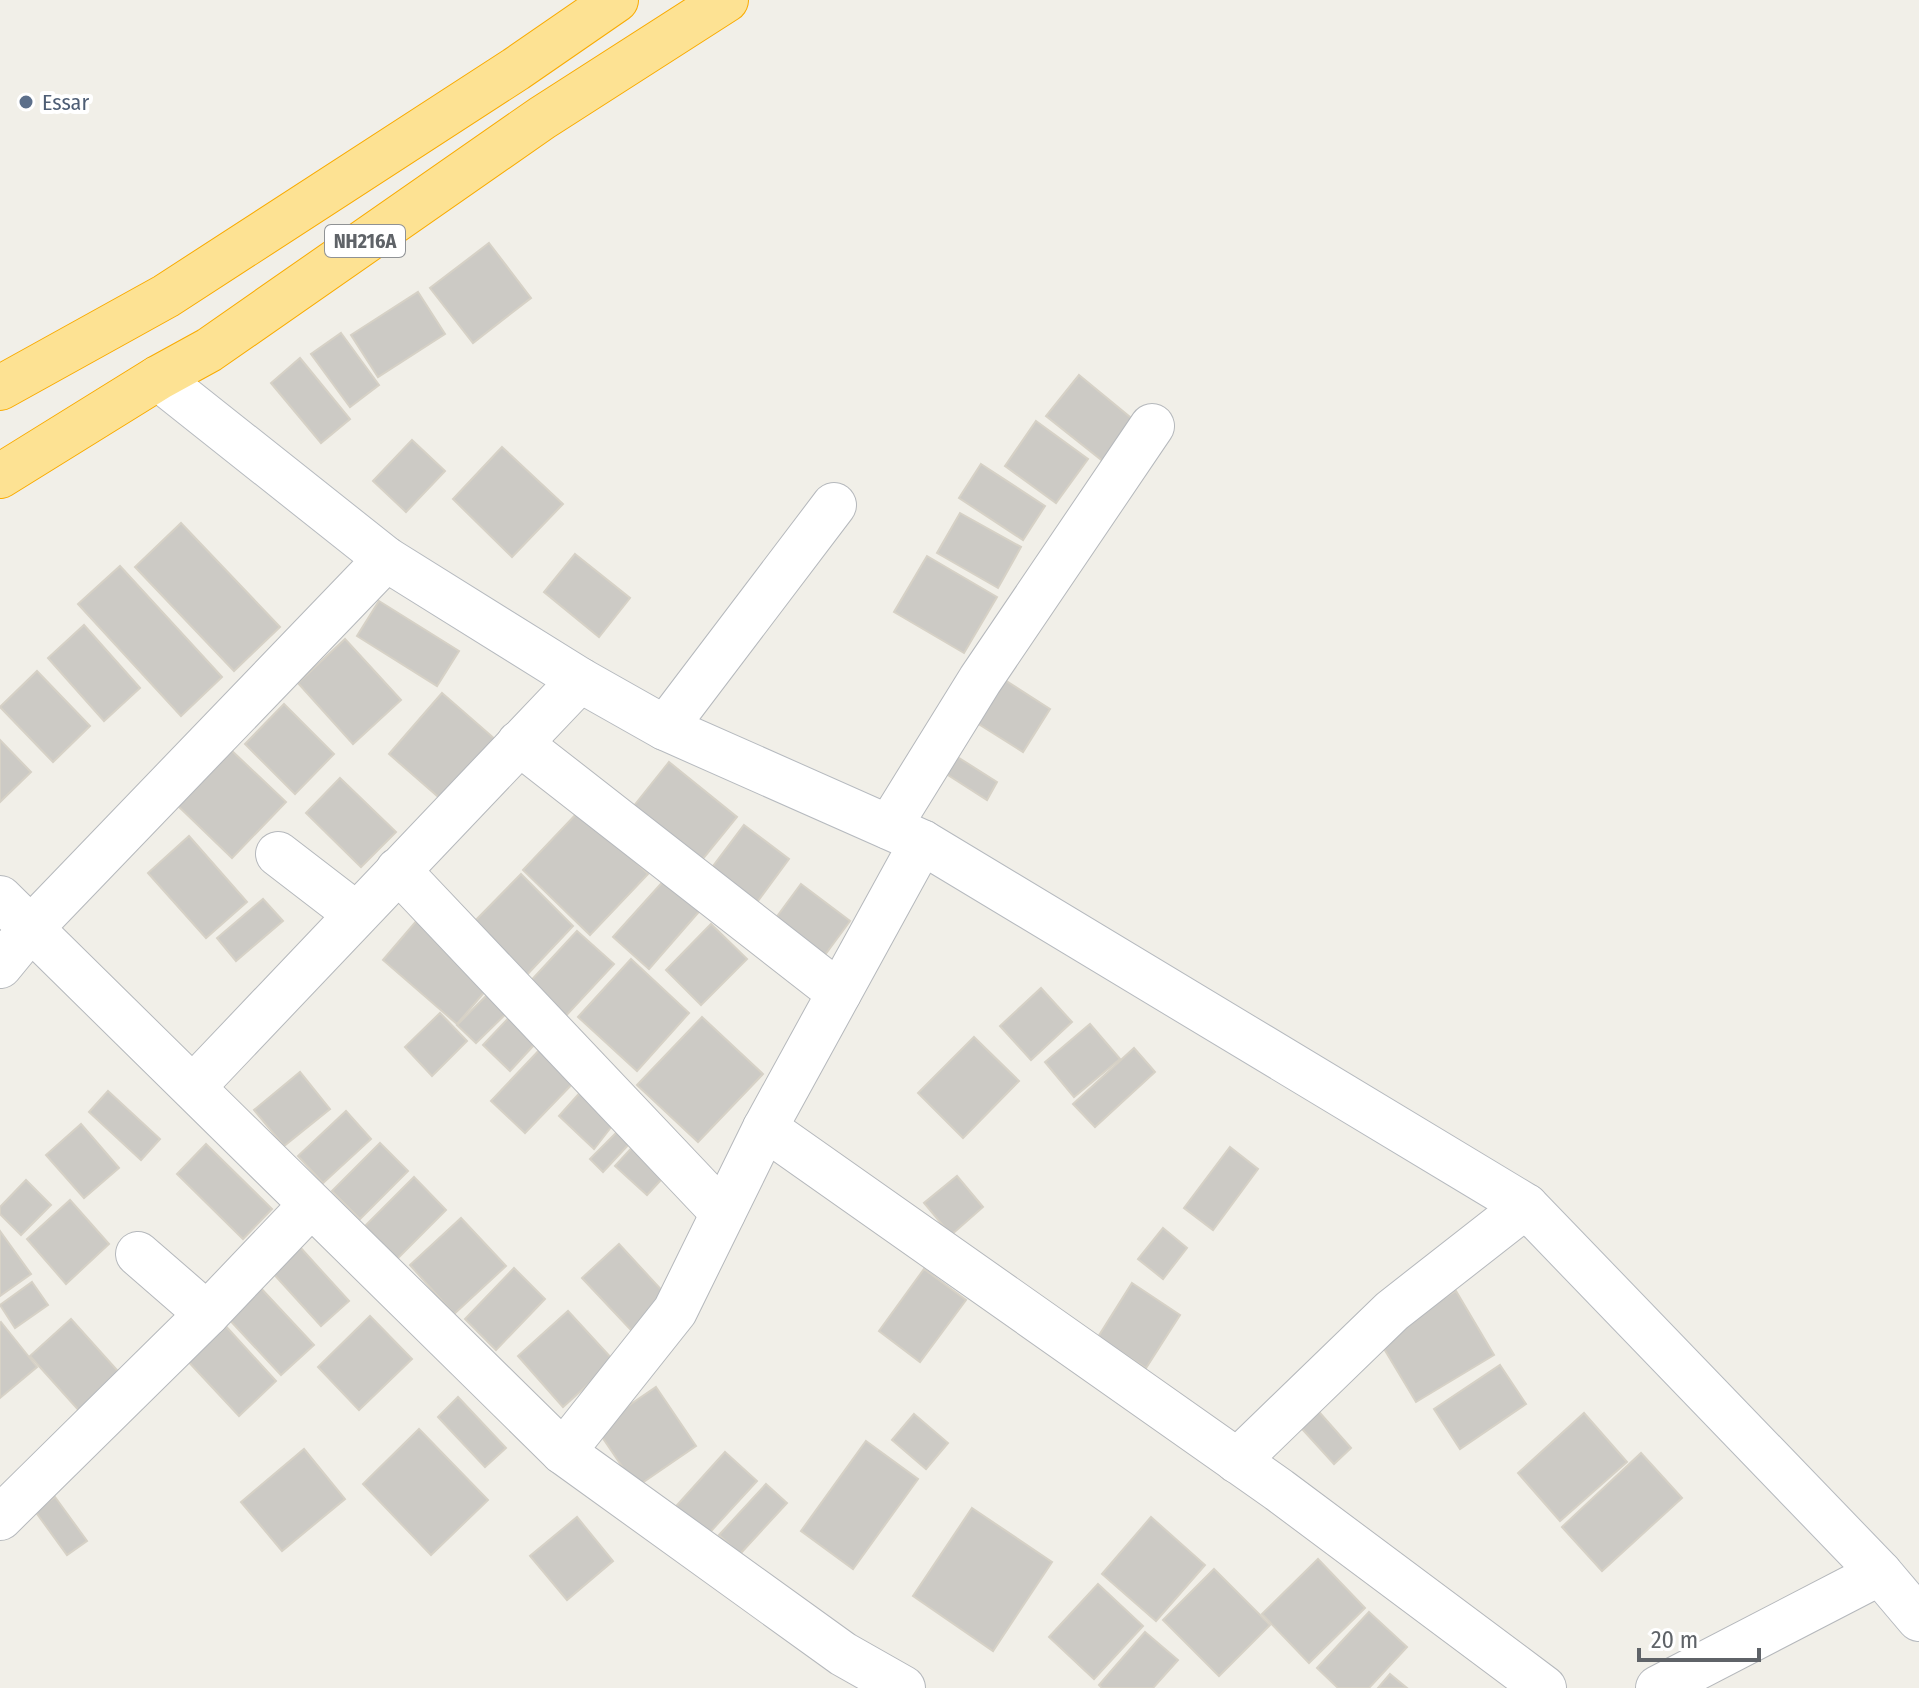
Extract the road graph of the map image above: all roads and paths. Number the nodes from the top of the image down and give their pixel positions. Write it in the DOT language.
graph roads {
  1 [pos="616,0"];
  2 [pos="726,0"];
  3 [pos="158,378"];
  4 [pos="0,388"];
  5 [pos="1152,426"];
  6 [pos="0,476"];
  7 [pos="834,505"];
  8 [pos="386,559"];
  9 [pos="580,680"];
  10 [pos="665,728"];
  11 [pos="519,743"];
  12 [pos="905,835"];
  13 [pos="278,854"];
  14 [pos="398,870"];
  15 [pos="0,898"];
  16 [pos="356,914"];
  17 [pos="32,927"];
  18 [pos="0,966"];
  19 [pos="839,993"];
  20 [pos="193,1087"];
  21 [pos="765,1128"];
  22 [pos="311,1205"];
  23 [pos="1526,1206"];
  24 [pos="723,1213"];
  25 [pos="138,1254"];
  26 [pos="207,1314"];
  27 [pos="563,1452"];
  28 [pos="1237,1461"];
  29 [pos="0,1518"];
  30 [pos="1880,1573"];
  31 [pos="1919,1619"];
  32 [pos="1668,1686"];
  33 [pos="903,1688"];
  34 [pos="1544,1688"];
  1 -- 4 [label="highway, NH216A"];
  2 -- 3 [label="highway, NH216A"];
  3 -- 6 [label="highway, NH216A"];
  3 -- 8 [label="street"];
  5 -- 12 [label="street"];
  7 -- 10 [label="street"];
  8 -- 9 [label="street"];
  8 -- 17 [label="street"];
  9 -- 10 [label="street"];
  9 -- 11 [label="street"];
  10 -- 12 [label="street"];
  11 -- 14 [label="street"];
  11 -- 19 [label="street"];
  12 -- 19 [label="street"];
  12 -- 23 [label="street"];
  13 -- 16 [label="street"];
  14 -- 16 [label="street"];
  14 -- 24 [label="street"];
  15 -- 17 [label="street"];
  16 -- 20 [label="street"];
  17 -- 18 [label="street"];
  17 -- 20 [label="street"];
  19 -- 21 [label="street"];
  20 -- 22 [label="street"];
  21 -- 24 [label="street"];
  21 -- 28 [label="street"];
  22 -- 26 [label="street"];
  22 -- 27 [label="street"];
  23 -- 28 [label="street"];
  23 -- 30 [label="street"];
  24 -- 27 [label="street"];
  25 -- 26 [label="street"];
  26 -- 29 [label="street"];
  27 -- 33 [label="street"];
  28 -- 34 [label="street"];
  30 -- 31 [label="street"];
  30 -- 32 [label="street"];
}
